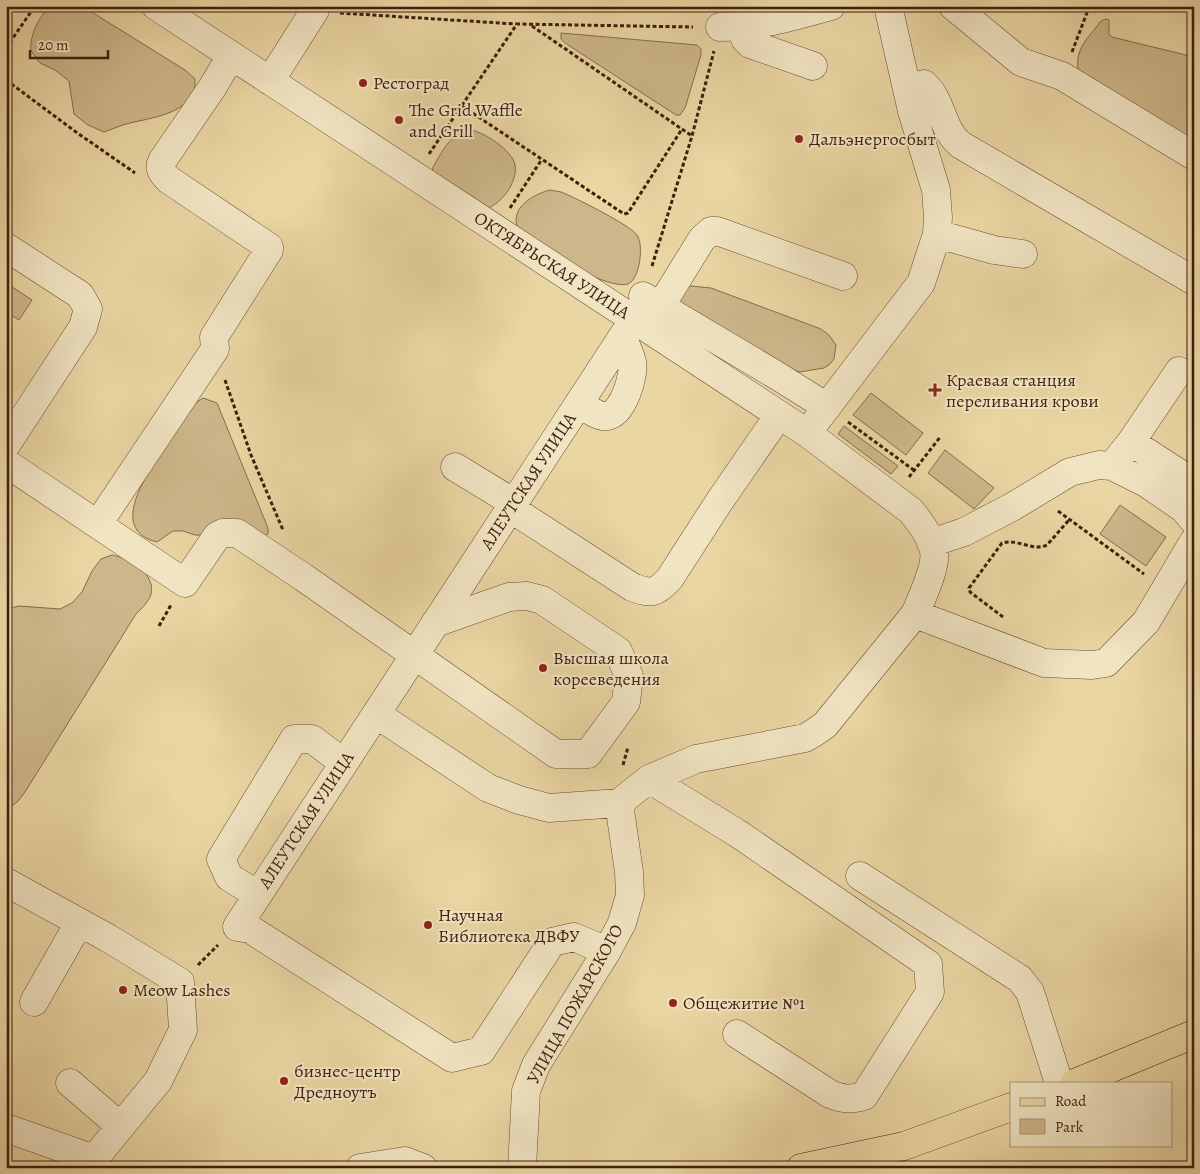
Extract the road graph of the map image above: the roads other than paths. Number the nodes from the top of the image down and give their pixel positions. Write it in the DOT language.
graph roads {
  1 [pos="156,6"];
  2 [pos="831,6"];
  3 [pos="888,6"];
  4 [pos="953,6"];
  5 [pos="315,10"];
  6 [pos="231,56"];
  7 [pos="814,66"];
  8 [pos="270,81"];
  9 [pos="907,90"];
  10 [pos="1187,149"];
  11 [pos="937,234"];
  12 [pos="6,247"];
  13 [pos="1023,254"];
  14 [pos="843,276"];
  15 [pos="1194,280"];
  16 [pos="641,317"];
  17 [pos="1179,371"];
  18 [pos="579,403"];
  19 [pos="827,407"];
  20 [pos="779,415"];
  21 [pos="807,433"];
  22 [pos="1131,442"];
  23 [pos="6,445"];
  24 [pos="6,463"];
  25 [pos="1112,466"];
  26 [pos="455,467"];
  27 [pos="1194,483"];
  28 [pos="512,506"];
  29 [pos="1194,521"];
  30 [pos="98,524"];
  31 [pos="1194,541"];
  32 [pos="930,543"];
  33 [pos="915,614"];
  34 [pos="435,624"];
  35 [pos="414,656"];
  36 [pos="376,714"];
  37 [pos="344,763"];
  38 [pos="649,779"];
  39 [pos="619,804"];
  40 [pos="860,876"];
  41 [pos="6,882"];
  42 [pos="258,895"];
  43 [pos="80,923"];
  44 [pos="607,951"];
  45 [pos="34,1002"];
  46 [pos="737,1034"];
  47 [pos="1194,1034"];
  48 [pos="1059,1082"];
  49 [pos="1077,1082"];
  50 [pos="70,1083"];
  51 [pos="1010,1107"];
  52 [pos="120,1126"];
  53 [pos="6,1128"];
  54 [pos="91,1163"];
  55 [pos="360,1168"];
  56 [pos="423,1168"];
  57 [pos="522,1168"];
  58 [pos="801,1168"];
  1 -- 6 [label="street, ОКТЯБРЬСКАЯ УЛИЦА"];
  2 -- 7 [label="street"];
  3 -- 9 [label="street"];
  4 -- 10 [label="street"];
  5 -- 8 [label="street"];
  6 -- 8 [label="street, ОКТЯБРЬСКАЯ УЛИЦА"];
  6 -- 30 [label="street"];
  8 -- 16 [label="street, ОКТЯБРЬСКАЯ УЛИЦА"];
  9 -- 11 [label="street"];
  9 -- 15 [label="street"];
  11 -- 13 [label="street"];
  11 -- 19 [label="street"];
  12 -- 23 [label="street"];
  14 -- 16 [label="street, АЛЕУТСКАЯ УЛИЦА"];
  16 -- 18 [label="street, АЛЕУТСКАЯ УЛИЦА"];
  16 -- 18 [label="street"];
  16 -- 19 [label="street"];
  16 -- 20 [label="street, ОКТЯБРЬСКАЯ УЛИЦА"];
  17 -- 22 [label="street"];
  18 -- 28 [label="street, АЛЕУТСКАЯ УЛИЦА"];
  19 -- 21 [label="street"];
  20 -- 21 [label="street, ОКТЯБРЬСКАЯ УЛИЦА"];
  20 -- 28 [label="street"];
  21 -- 32 [label="street, ОКТЯБРЬСКАЯ УЛИЦА"];
  22 -- 25 [label="street"];
  22 -- 27 [label="street"];
  24 -- 30 [label="street"];
  25 -- 29 [label="street"];
  25 -- 32 [label="street"];
  26 -- 28 [label="street"];
  28 -- 34 [label="street, АЛЕУТСКАЯ УЛИЦА"];
  30 -- 35 [label="street"];
  31 -- 33 [label="street"];
  32 -- 33 [label="street"];
  33 -- 38 [label="street"];
  34 -- 35 [label="street, АЛЕУТСКАЯ УЛИЦА"];
  34 -- 35 [label="street"];
  35 -- 36 [label="street, АЛЕУТСКАЯ УЛИЦА"];
  36 -- 37 [label="street, АЛЕУТСКАЯ УЛИЦА"];
  36 -- 39 [label="street"];
  37 -- 42 [label="street, АЛЕУТСКАЯ УЛИЦА"];
  37 -- 42 [label="street"];
  38 -- 39 [label="street"];
  38 -- 46 [label="street"];
  39 -- 44 [label="street, УЛИЦА ПОЖАРСКОГО"];
  40 -- 48 [label="street"];
  41 -- 43 [label="street"];
  42 -- 44 [label="street, АЛЕУТСКАЯ УЛИЦА"];
  43 -- 45 [label="street"];
  43 -- 52 [label="street"];
  44 -- 57 [label="street, УЛИЦА ПОЖАРСКОГО"];
  47 -- 49 [label="main road"];
  50 -- 52 [label="street"];
  51 -- 58 [label="main road"];
  52 -- 54 [label="street"];
  53 -- 54 [label="street"];
  55 -- 56 [label="street"];
}
